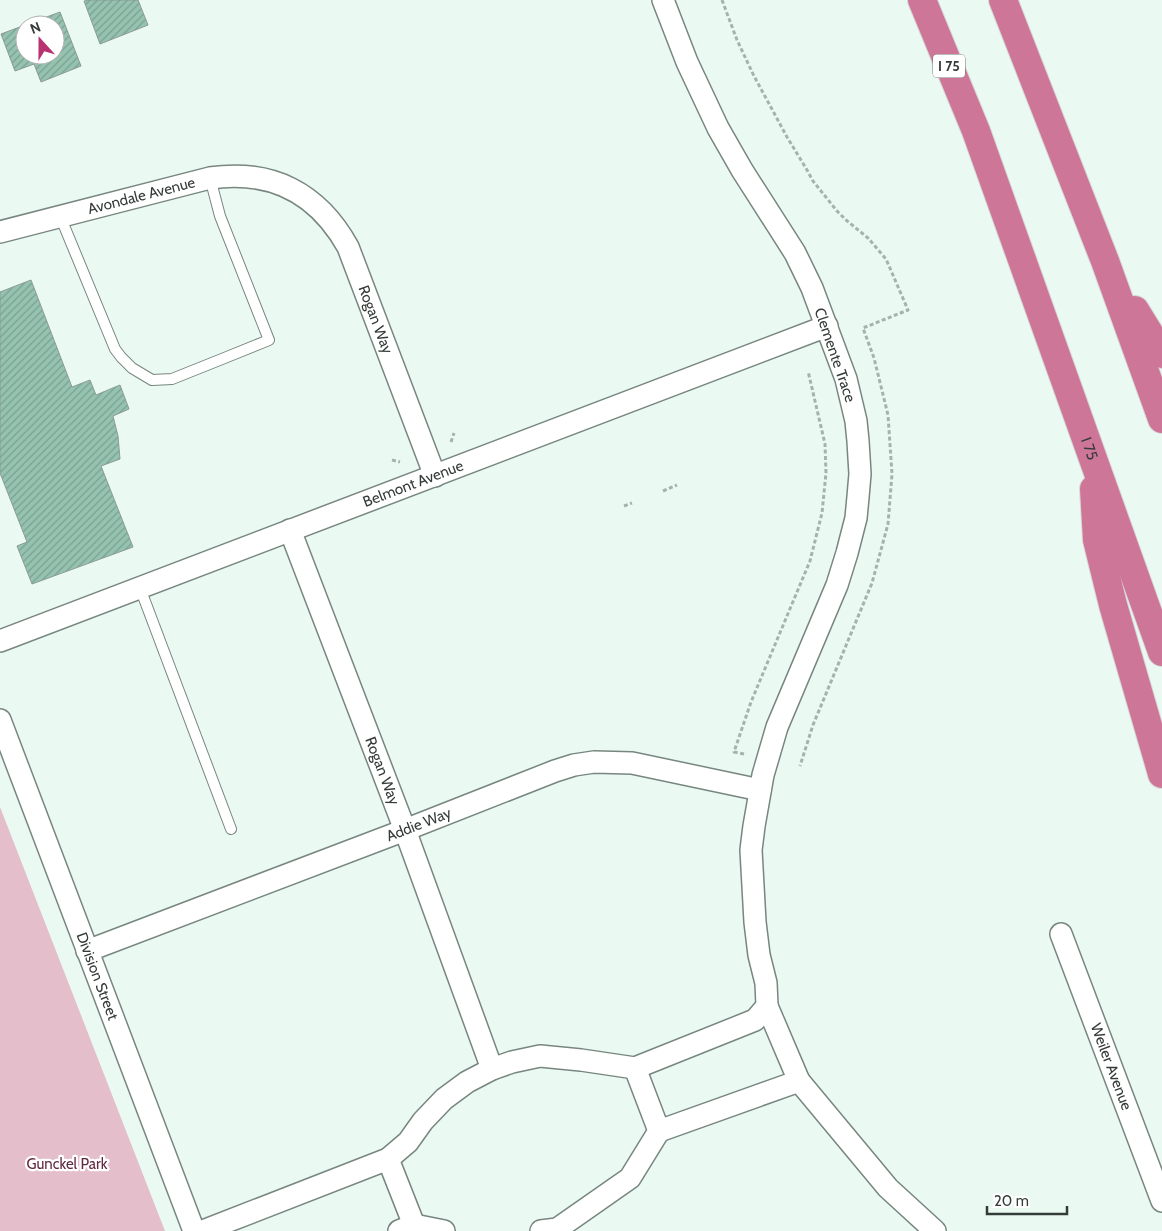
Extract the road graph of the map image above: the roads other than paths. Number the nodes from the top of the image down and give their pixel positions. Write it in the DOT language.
graph roads {
  1 [pos="663,0"];
  2 [pos="922,0"];
  3 [pos="1003,0"];
  4 [pos="210,178"];
  5 [pos="285,185"];
  6 [pos="60,216"];
  7 [pos="0,232"];
  8 [pos="1105,260"];
  9 [pos="827,326"];
  10 [pos="1162,354"];
  11 [pos="1162,419"];
  12 [pos="1092,458"];
  13 [pos="435,476"];
  14 [pos="290,530"];
  15 [pos="140,588"];
  16 [pos="0,641"];
  17 [pos="1162,652"];
  18 [pos="0,720"];
  19 [pos="1162,774"];
  20 [pos="760,790"];
  21 [pos="231,828"];
  22 [pos="405,830"];
  23 [pos="1061,934"];
  24 [pos="87,951"];
  25 [pos="768,1006"];
  26 [pos="492,1068"];
  27 [pos="635,1068"];
  28 [pos="799,1081"];
  29 [pos="659,1131"];
  30 [pos="388,1159"];
  31 [pos="1162,1201"];
  32 [pos="406,1228"];
  33 [pos="552,1230"];
  34 [pos="194,1231"];
  35 [pos="203,1231"];
  36 [pos="444,1231"];
  37 [pos="936,1231"];
  1 -- 9 [label="street, Clemente Trace"];
  2 -- 12 [label="highway, I 75 / I 75"];
  3 -- 8 [label="highway"];
  4 -- 5 [label="street, Avondale Avenue"];
  4 -- 6 [label="street, Avondale Avenue"];
  4 -- 6 [label="lane"];
  5 -- 13 [label="street, Rogan Way"];
  6 -- 7 [label="street, Avondale Avenue"];
  8 -- 10 [label="highway"];
  8 -- 11 [label="highway"];
  9 -- 13 [label="street, Belmont Avenue"];
  9 -- 20 [label="street, Clemente Trace"];
  12 -- 17 [label="highway, I 75"];
  12 -- 19 [label="highway"];
  13 -- 14 [label="street, Belmont Avenue"];
  14 -- 15 [label="street, Belmont Avenue"];
  14 -- 22 [label="street, Rogan Way"];
  15 -- 16 [label="street, Belmont Avenue"];
  15 -- 21 [label="lane"];
  18 -- 24 [label="street, Division Street"];
  20 -- 22 [label="street, Addie Way"];
  20 -- 25 [label="street, Clemente Trace"];
  22 -- 24 [label="street, Addie Way"];
  22 -- 26 [label="street, Rogan Way"];
  23 -- 31 [label="street, Weiler Avenue"];
  24 -- 34 [label="street, Division Street"];
  25 -- 27 [label="street"];
  25 -- 28 [label="street, Clemente Trace"];
  26 -- 27 [label="street"];
  26 -- 30 [label="street"];
  27 -- 29 [label="street"];
  28 -- 29 [label="street"];
  28 -- 37 [label="street, Clemente Trace"];
  29 -- 33 [label="street"];
  30 -- 32 [label="street"];
  30 -- 35 [label="street"];
  32 -- 36 [label="street"];
}
